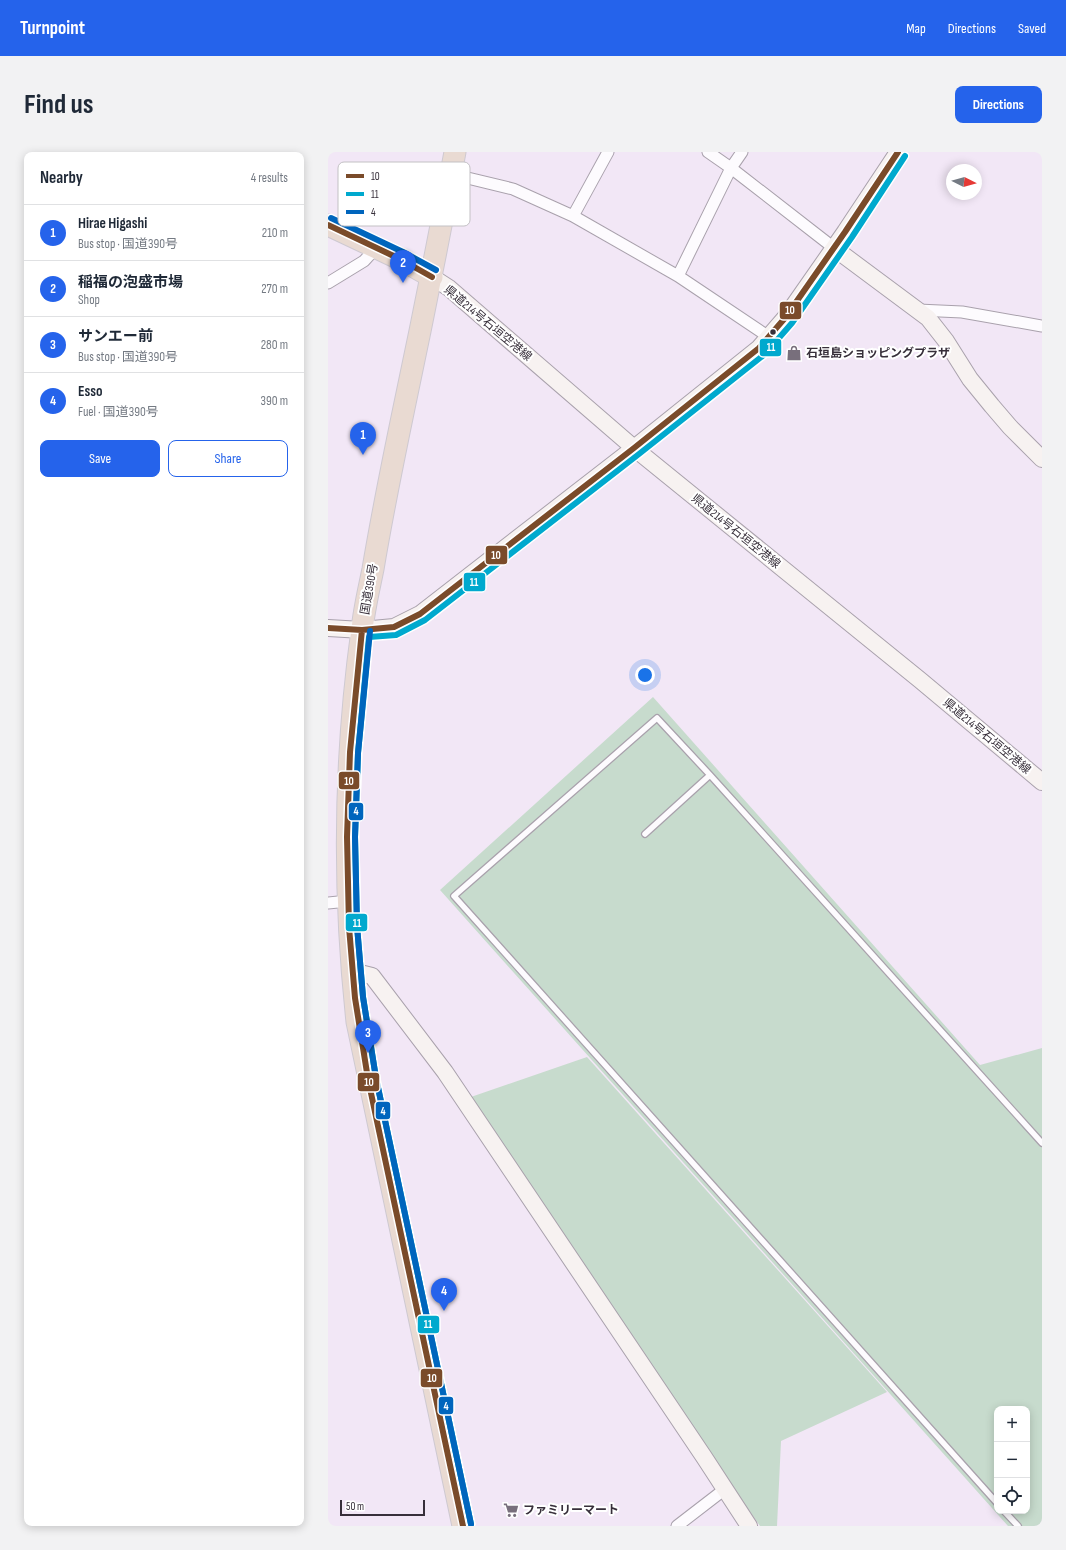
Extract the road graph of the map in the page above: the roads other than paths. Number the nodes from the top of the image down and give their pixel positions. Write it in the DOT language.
graph roads {
  1 [pos="455,152"];
  2 [pos="608,152"];
  3 [pos="708,152"];
  4 [pos="742,152"];
  5 [pos="898,152"];
  6 [pos="453,162"];
  7 [pos="731,168"];
  8 [pos="470,179"];
  9 [pos="573,216"];
  10 [pos="328,225"];
  11 [pos="441,226"];
  12 [pos="376,248"];
  13 [pos="834,248"];
  14 [pos="678,276"];
  15 [pos="432,277"];
  16 [pos="328,283"];
  17 [pos="917,310"];
  18 [pos="1042,326"];
  19 [pos="769,336"];
  20 [pos="634,448"];
  21 [pos="1042,458"];
  22 [pos="328,628"];
  23 [pos="362,630"];
  24 [pos="710,775"];
  25 [pos="1042,782"];
  26 [pos="645,834"];
  27 [pos="338,902"];
  28 [pos="352,971"];
  29 [pos="1042,1143"];
  30 [pos="724,1489"];
  31 [pos="994,1500"];
  32 [pos="1007,1514"];
  33 [pos="463,1526"];
  34 [pos="677,1526"];
  35 [pos="749,1526"];
  36 [pos="1018,1526"];
  1 -- 6 [label="highway, 国道390号"];
  2 -- 9 [label="street"];
  3 -- 7 [label="street"];
  4 -- 7 [label="street"];
  5 -- 13 [label="street"];
  7 -- 13 [label="street"];
  7 -- 14 [label="street"];
  8 -- 9 [label="street"];
  9 -- 14 [label="street"];
  10 -- 12 [label="highway"];
  11 -- 15 [label="highway, 国道390号"];
  12 -- 15 [label="highway"];
  12 -- 16 [label="street"];
  13 -- 17 [label="street"];
  13 -- 19 [label="street"];
  14 -- 19 [label="street"];
  15 -- 20 [label="street, 県道214号石垣空港線"];
  15 -- 23 [label="highway, 国道390号"];
  17 -- 18 [label="street"];
  17 -- 21 [label="street"];
  19 -- 20 [label="street"];
  20 -- 23 [label="street"];
  20 -- 25 [label="street, 県道214号石垣空港線"];
  22 -- 23 [label="street"];
  23 -- 27 [label="highway, 国道390号"];
  24 -- 26 [label="lane"];
  24 -- 29 [label="lane"];
  24 -- 31 [label="lane"];
  27 -- 28 [label="highway, 国道390号"];
  28 -- 30 [label="street"];
  28 -- 33 [label="highway, 国道390号"];
  30 -- 34 [label="street"];
  30 -- 35 [label="street"];
  32 -- 36 [label="lane"];
}
